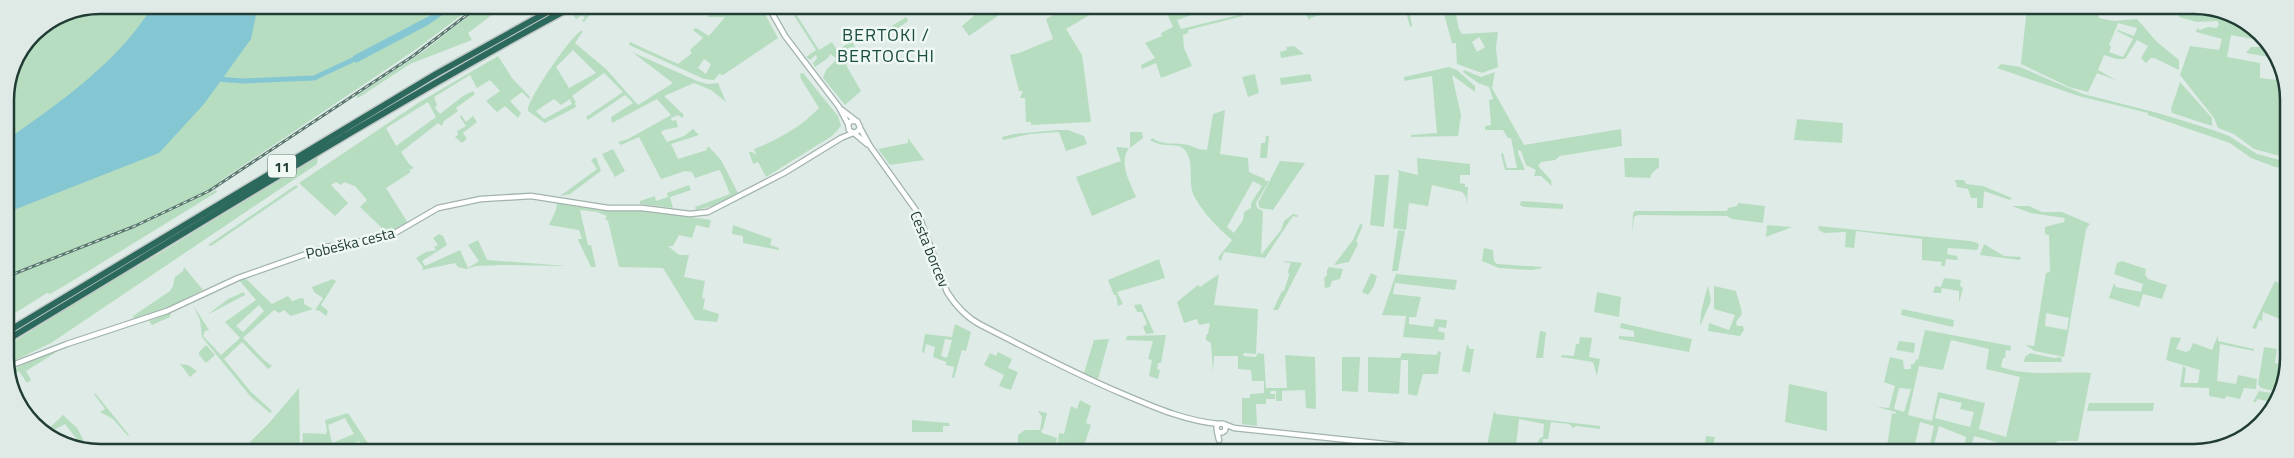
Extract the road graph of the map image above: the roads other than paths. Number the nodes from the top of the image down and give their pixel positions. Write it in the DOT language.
graph roads {
  1 [pos="544,14"];
  2 [pos="558,14"];
  3 [pos="772,14"];
  4 [pos="839,107"];
  5 [pos="855,120"];
  6 [pos="848,126"];
  7 [pos="860,128"];
  8 [pos="853,132"];
  9 [pos="841,138"];
  10 [pos="870,146"];
  11 [pos="14,328"];
  12 [pos="14,336"];
  13 [pos="14,364"];
  14 [pos="1385,444"];
  1 -- 11 [label="highway, 11"];
  2 -- 12 [label="highway, 11"];
  3 -- 4 [label="street"];
  4 -- 5 [label="street, Cesta borcev"];
  4 -- 6 [label="street, Cesta borcev"];
  5 -- 6 [label="street"];
  5 -- 7 [label="street, Cesta borcev"];
  6 -- 8 [label="street, Cesta borcev"];
  6 -- 9 [label="street"];
  7 -- 8 [label="street"];
  7 -- 10 [label="street, Cesta borcev"];
  8 -- 9 [label="street"];
  8 -- 10 [label="street, Cesta borcev"];
  9 -- 13 [label="street, Pobeška cesta"];
  10 -- 14 [label="street, Cesta borcev"];
}
